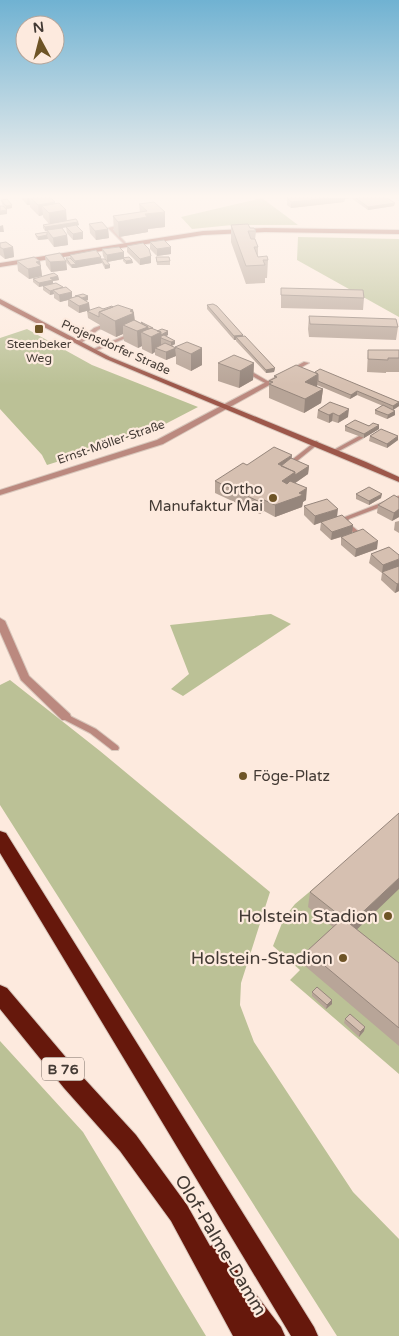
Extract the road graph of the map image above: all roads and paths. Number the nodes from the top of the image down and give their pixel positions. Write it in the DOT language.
graph roads {
  1 [pos="28,260"];
  2 [pos="0,265"];
  3 [pos="0,301"];
  4 [pos="106,325"];
  5 [pos="138,333"];
  6 [pos="78,343"];
  7 [pos="92,350"];
  8 [pos="306,363"];
  9 [pos="240,368"];
  10 [pos="269,383"];
  11 [pos="226,406"];
  12 [pos="361,437"];
  13 [pos="316,443"];
  14 [pos="335,451"];
  15 [pos="295,460"];
  16 [pos="399,480"];
  17 [pos="0,492"];
  18 [pos="399,498"];
  19 [pos="356,532"];
  20 [pos="0,621"];
  21 [pos="66,717"];
  22 [pos="115,748"];
  23 [pos="0,838"];
  24 [pos="0,994"];
  25 [pos="179,1213"];
  26 [pos="247,1336"];
  27 [pos="272,1336"];
  28 [pos="305,1336"];
  1 -- 2 [label="street"];
  3 -- 6 [label="street, Projensdorfer Straße"];
  4 -- 6 [label="lane"];
  5 -- 7 [label="lane"];
  6 -- 7 [label="street, Projensdorfer Straße"];
  7 -- 11 [label="street, Projensdorfer Straße"];
  8 -- 10 [label="street"];
  9 -- 10 [label="lane"];
  10 -- 11 [label="street"];
  11 -- 13 [label="street, Projensdorfer Straße"];
  11 -- 17 [label="street, Ernst-Möller-Straße"];
  12 -- 14 [label="lane"];
  13 -- 14 [label="street, Projensdorfer Straße"];
  13 -- 15 [label="lane"];
  14 -- 16 [label="street, Projensdorfer Straße"];
  18 -- 19 [label="lane"];
  20 -- 21 [label="street"];
  21 -- 22 [label="lane"];
  23 -- 28 [label="highway"];
  24 -- 25 [label="highway, Olof-Palme-Damm / B 76"];
  25 -- 26 [label="highway, Olof-Palme-Damm / B 76"];
  25 -- 27 [label="highway"];
}
